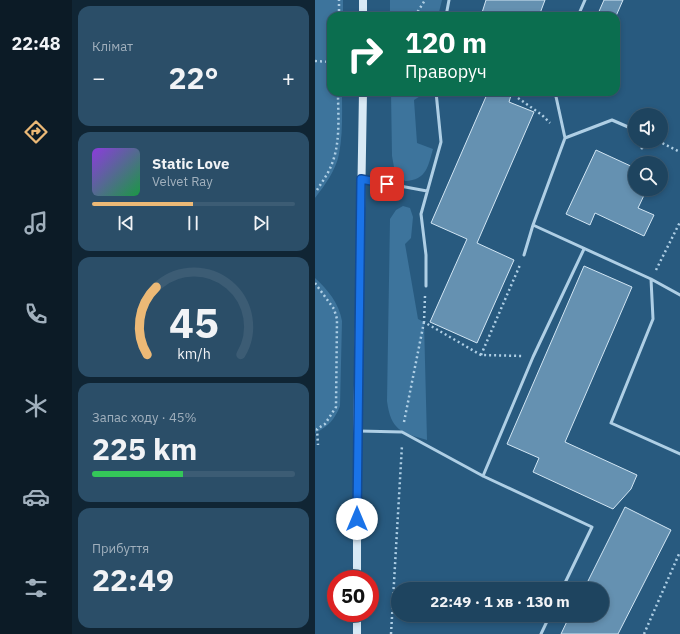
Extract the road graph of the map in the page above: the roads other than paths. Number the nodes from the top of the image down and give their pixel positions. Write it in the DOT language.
graph roads {
  1 [pos="363,0"];
  2 [pos="449,0"];
  3 [pos="585,0"];
  4 [pos="363,12"];
  5 [pos="447,12"];
  6 [pos="580,12"];
  7 [pos="363,96"];
  8 [pos="436,96"];
  9 [pos="556,96"];
  10 [pos="628,127"];
  11 [pos="565,138"];
  12 [pos="361,179"];
  13 [pos="427,191"];
  14 [pos="533,225"];
  15 [pos="584,249"];
  16 [pos="524,255"];
  17 [pos="651,279"];
  18 [pos="426,286"];
  19 [pos="680,295"];
  20 [pos="357,431"];
  21 [pos="680,454"];
  22 [pos="483,476"];
  23 [pos="357,570"];
  24 [pos="565,582"];
  25 [pos="357,622"];
  26 [pos="547,622"];
  27 [pos="357,634"];
  28 [pos="541,634"];
  1 -- 4 [label="main road"];
  2 -- 5 [label="lane"];
  3 -- 6 [label="lane"];
  7 -- 12 [label="main road"];
  8 -- 13 [label="lane"];
  9 -- 11 [label="lane"];
  10 -- 11 [label="lane"];
  11 -- 14 [label="lane"];
  12 -- 13 [label="lane"];
  12 -- 20 [label="main road"];
  13 -- 18 [label="lane"];
  14 -- 15 [label="lane"];
  14 -- 16 [label="lane"];
  15 -- 17 [label="lane"];
  15 -- 22 [label="lane"];
  17 -- 19 [label="lane"];
  17 -- 21 [label="lane"];
  20 -- 22 [label="lane"];
  20 -- 23 [label="main road"];
  22 -- 24 [label="lane"];
  25 -- 27 [label="main road"];
  26 -- 28 [label="lane"];
}
